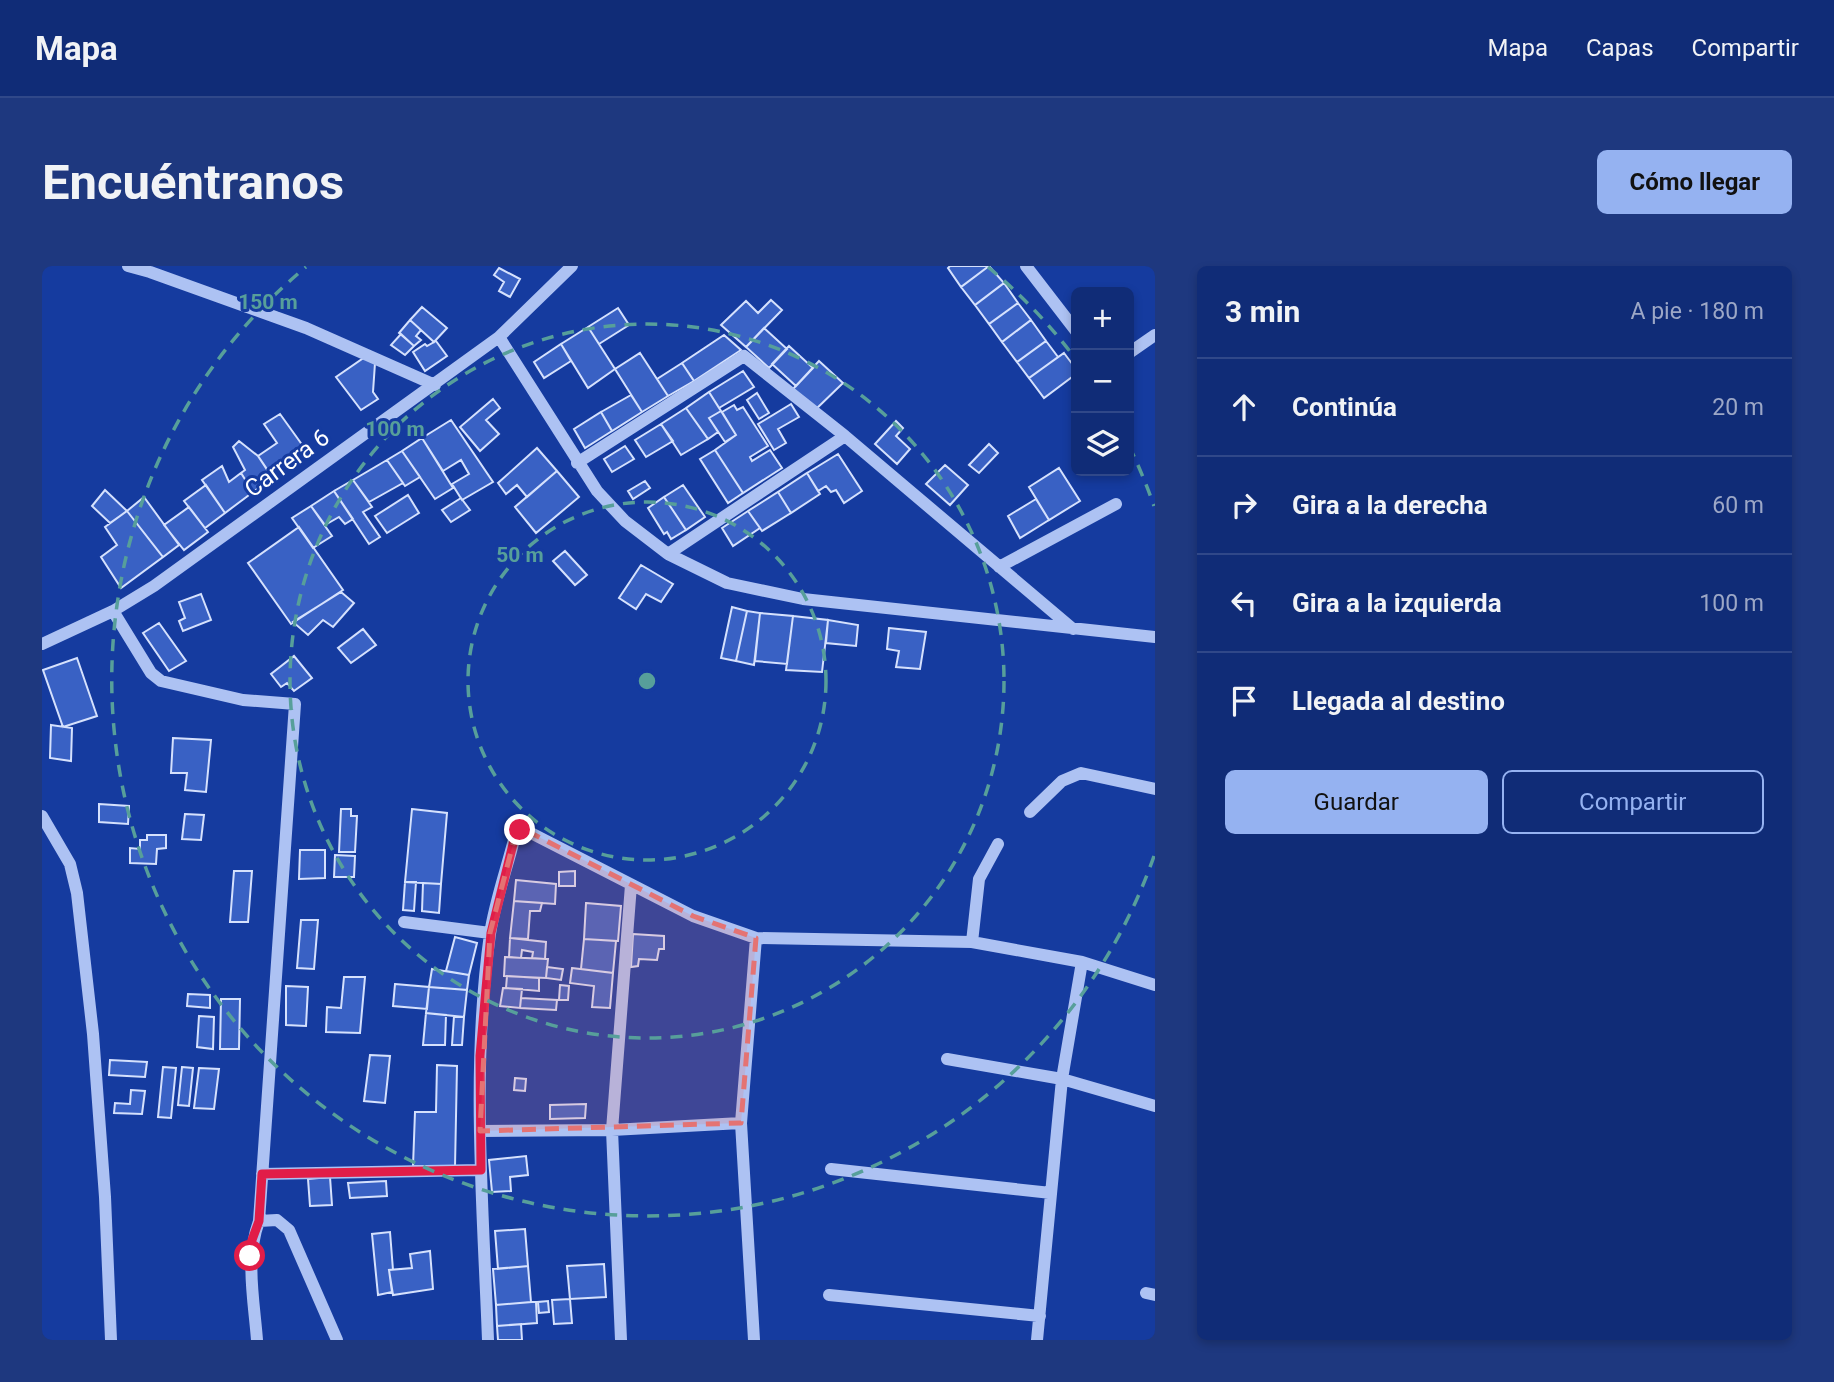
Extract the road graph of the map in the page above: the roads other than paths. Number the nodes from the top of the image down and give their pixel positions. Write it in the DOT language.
graph roads {
  1 [pos="128,266"];
  2 [pos="572,266"];
  3 [pos="1026,266"];
  4 [pos="1071,324"];
  5 [pos="1155,335"];
  6 [pos="499,337"];
  7 [pos="1133,350"];
  8 [pos="435,385"];
  9 [pos="845,436"];
  10 [pos="577,463"];
  11 [pos="1116,504"];
  12 [pos="668,554"];
  13 [pos="999,567"];
  14 [pos="113,611"];
  15 [pos="1073,629"];
  16 [pos="1155,637"];
  17 [pos="42,644"];
  18 [pos="1155,789"];
  19 [pos="1030,812"];
  20 [pos="42,816"];
  21 [pos="998,845"];
  22 [pos="631,885"];
  23 [pos="404,922"];
  24 [pos="491,933"];
  25 [pos="756,938"];
  26 [pos="972,942"];
  27 [pos="1082,962"];
  28 [pos="1155,985"];
  29 [pos="947,1059"];
  30 [pos="1062,1079"];
  31 [pos="1155,1106"];
  32 [pos="741,1123"];
  33 [pos="612,1130"];
  34 [pos="480,1131"];
  35 [pos="831,1169"];
  36 [pos="481,1170"];
  37 [pos="262,1174"];
  38 [pos="1051,1193"];
  39 [pos="259,1221"];
  40 [pos="829,1295"];
  41 [pos="1040,1315"];
  42 [pos="111,1340"];
  43 [pos="257,1340"];
  44 [pos="337,1340"];
  45 [pos="488,1340"];
  46 [pos="621,1340"];
  47 [pos="754,1340"];
  48 [pos="1037,1340"];
  1 -- 8 [label="street"];
  2 -- 6 [label="street, Carrera 6"];
  3 -- 4 [label="street"];
  5 -- 7 [label="street"];
  6 -- 8 [label="street, Carrera 6"];
  6 -- 10 [label="street"];
  8 -- 14 [label="street, Carrera 6"];
  9 -- 10 [label="street"];
  9 -- 12 [label="street"];
  9 -- 13 [label="street"];
  10 -- 12 [label="street"];
  11 -- 13 [label="street"];
  12 -- 15 [label="street"];
  13 -- 15 [label="street"];
  14 -- 17 [label="street, Carrera 6"];
  14 -- 37 [label="street"];
  15 -- 16 [label="street"];
  18 -- 19 [label="street"];
  20 -- 42 [label="street"];
  21 -- 26 [label="street"];
  22 -- 24 [label="street"];
  22 -- 25 [label="street"];
  22 -- 33 [label="street"];
  23 -- 24 [label="street"];
  24 -- 34 [label="street"];
  25 -- 26 [label="street"];
  25 -- 32 [label="street"];
  26 -- 27 [label="street"];
  27 -- 28 [label="street"];
  27 -- 30 [label="street"];
  29 -- 30 [label="street"];
  30 -- 31 [label="street"];
  30 -- 38 [label="street"];
  32 -- 33 [label="street"];
  32 -- 47 [label="street"];
  33 -- 34 [label="street"];
  33 -- 46 [label="street"];
  34 -- 36 [label="street"];
  35 -- 38 [label="street"];
  36 -- 37 [label="street"];
  36 -- 45 [label="street"];
  37 -- 39 [label="street"];
  38 -- 41 [label="street"];
  39 -- 43 [label="street"];
  39 -- 44 [label="street"];
  40 -- 41 [label="street"];
  41 -- 48 [label="street"];
}
